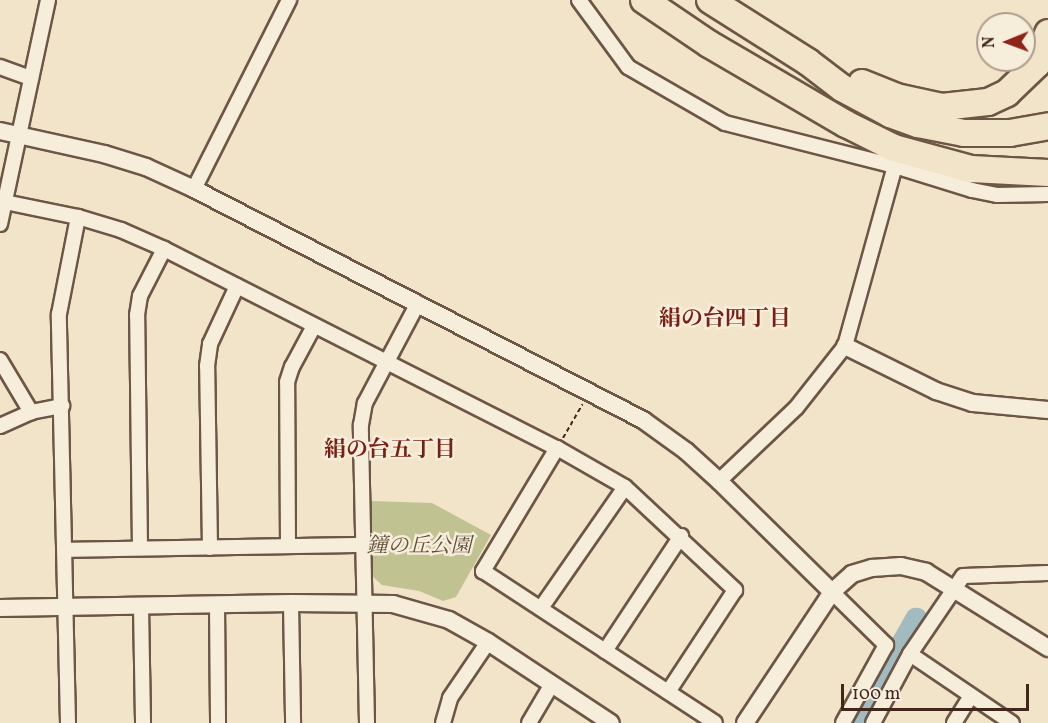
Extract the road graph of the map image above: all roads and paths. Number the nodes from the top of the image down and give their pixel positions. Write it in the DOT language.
graph roads {
  1 [pos="48,0"];
  2 [pos="289,0"];
  3 [pos="579,0"];
  4 [pos="644,0"];
  5 [pos="710,0"];
  6 [pos="1048,33"];
  7 [pos="808,62"];
  8 [pos="0,67"];
  9 [pos="31,78"];
  10 [pos="846,124"];
  11 [pos="1048,126"];
  12 [pos="0,131"];
  13 [pos="18,135"];
  14 [pos="1048,141"];
  15 [pos="896,166"];
  16 [pos="1048,173"];
  17 [pos="194,189"];
  18 [pos="1048,194"];
  19 [pos="2,201"];
  20 [pos="78,217"];
  21 [pos="0,224"];
  22 [pos="164,249"];
  23 [pos="237,286"];
  24 [pos="418,303"];
  25 [pos="314,326"];
  26 [pos="845,346"];
  27 [pos="0,360"];
  28 [pos="387,363"];
  29 [pos="591,391"];
  30 [pos="62,406"];
  31 [pos="1048,410"];
  32 [pos="31,412"];
  33 [pos="0,426"];
  34 [pos="557,448"];
  35 [pos="719,481"];
  36 [pos="626,487"];
  37 [pos="681,536"];
  38 [pos="364,545"];
  39 [pos="288,546"];
  40 [pos="141,548"];
  41 [pos="210,548"];
  42 [pos="65,550"];
  43 [pos="1048,573"];
  44 [pos="954,587"];
  45 [pos="832,592"];
  46 [pos="365,602"];
  47 [pos="291,603"];
  48 [pos="216,604"];
  49 [pos="65,606"];
  50 [pos="141,606"];
  51 [pos="0,608"];
  52 [pos="541,609"];
  53 [pos="488,642"];
  54 [pos="1048,648"];
  55 [pos="605,651"];
  56 [pos="910,654"];
  57 [pos="552,684"];
  58 [pos="668,692"];
  59 [pos="971,696"];
  60 [pos="68,723"];
  61 [pos="143,723"];
  62 [pos="218,723"];
  63 [pos="293,723"];
  64 [pos="367,723"];
  65 [pos="443,723"];
  66 [pos="529,723"];
  67 [pos="611,723"];
  68 [pos="715,723"];
  69 [pos="745,723"];
  70 [pos="843,723"];
  71 [pos="873,723"];
  72 [pos="954,723"];
  73 [pos="1012,723"];
  1 -- 9 [label="street"];
  2 -- 17 [label="street"];
  3 -- 15 [label="street"];
  4 -- 10 [label="highway"];
  5 -- 7 [label="highway"];
  6 -- 7 [label="highway"];
  7 -- 11 [label="highway"];
  8 -- 9 [label="street"];
  9 -- 13 [label="street"];
  10 -- 14 [label="highway"];
  10 -- 16 [label="highway"];
  12 -- 13 [label="street"];
  13 -- 17 [label="street"];
  13 -- 19 [label="street"];
  15 -- 18 [label="street"];
  15 -- 26 [label="street"];
  17 -- 24 [label="street"];
  19 -- 20 [label="street"];
  19 -- 21 [label="street"];
  20 -- 22 [label="street"];
  20 -- 30 [label="street"];
  22 -- 23 [label="street"];
  22 -- 40 [label="street"];
  23 -- 25 [label="street"];
  23 -- 41 [label="street"];
  24 -- 28 [label="street"];
  24 -- 29 [label="street"];
  25 -- 28 [label="street"];
  25 -- 39 [label="street"];
  26 -- 31 [label="street"];
  26 -- 35 [label="street"];
  27 -- 32 [label="street"];
  28 -- 34 [label="street"];
  28 -- 38 [label="street"];
  29 -- 34 [label="path"];
  29 -- 35 [label="street"];
  30 -- 32 [label="street"];
  30 -- 42 [label="street"];
  32 -- 33 [label="street"];
  34 -- 36 [label="street"];
  34 -- 52 [label="street"];
  35 -- 45 [label="street"];
  36 -- 37 [label="street"];
  36 -- 52 [label="street"];
  37 -- 55 [label="street"];
  37 -- 58 [label="street"];
  38 -- 39 [label="street"];
  38 -- 46 [label="street"];
  39 -- 41 [label="street"];
  40 -- 41 [label="street"];
  40 -- 42 [label="street"];
  42 -- 49 [label="street"];
  43 -- 44 [label="street"];
  44 -- 45 [label="street"];
  44 -- 54 [label="street"];
  44 -- 56 [label="street"];
  45 -- 69 [label="street"];
  45 -- 70 [label="street"];
  46 -- 47 [label="street"];
  46 -- 53 [label="street"];
  46 -- 64 [label="street"];
  47 -- 48 [label="street"];
  47 -- 63 [label="street"];
  48 -- 50 [label="street"];
  48 -- 62 [label="street"];
  49 -- 50 [label="street"];
  49 -- 51 [label="street"];
  49 -- 60 [label="street"];
  50 -- 61 [label="street"];
  52 -- 55 [label="street"];
  53 -- 57 [label="street"];
  53 -- 65 [label="street"];
  55 -- 58 [label="street"];
  56 -- 59 [label="street"];
  56 -- 71 [label="street"];
  57 -- 66 [label="street"];
  57 -- 67 [label="street"];
  58 -- 68 [label="street"];
  59 -- 72 [label="street"];
  59 -- 73 [label="street"];
}
